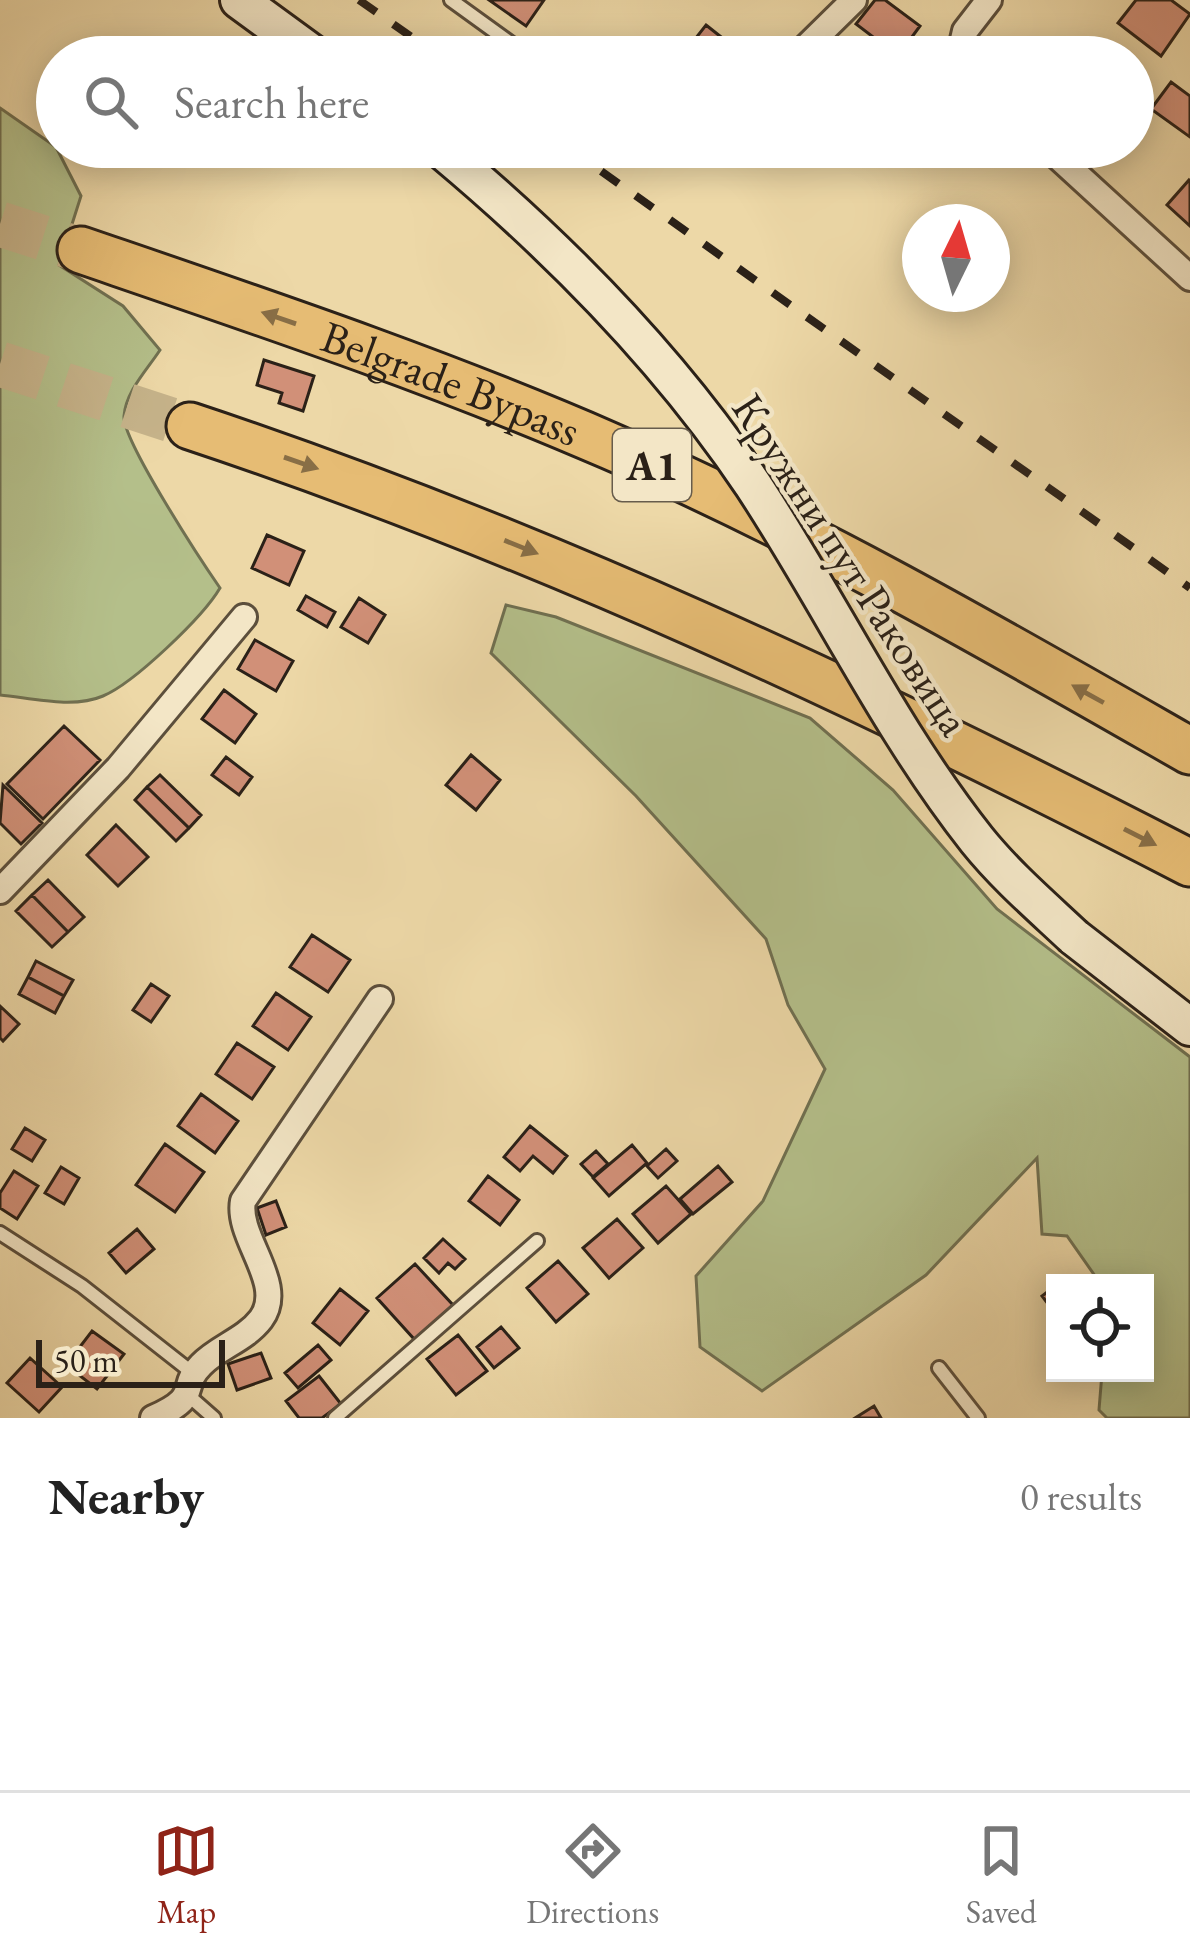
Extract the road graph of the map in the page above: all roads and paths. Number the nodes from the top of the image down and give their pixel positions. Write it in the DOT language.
graph roads {
  1 [pos="239,0"];
  2 [pos="451,0"];
  3 [pos="854,0"];
  4 [pos="988,0"];
  5 [pos="288,36"];
  6 [pos="502,36"];
  7 [pos="817,36"];
  8 [pos="964,36"];
  9 [pos="462,168"];
  10 [pos="1070,168"];
  11 [pos="81,250"];
  12 [pos="1190,278"];
  13 [pos="190,426"];
  14 [pos="244,617"];
  15 [pos="1190,751"];
  16 [pos="1190,863"];
  17 [pos="0,891"];
  18 [pos="380,999"];
  19 [pos="1190,1027"];
  20 [pos="0,1233"];
  21 [pos="537,1241"];
  22 [pos="939,1368"];
  23 [pos="192,1385"];
  24 [pos="153,1418"];
  25 [pos="214,1418"];
  26 [pos="334,1418"];
  27 [pos="978,1418"];
  1 -- 5 [label="main road"];
  2 -- 6 [label="lane"];
  3 -- 7 [label="street"];
  4 -- 8 [label="street"];
  9 -- 19 [label="main road, Кружни пут Раковица, bridge"];
  10 -- 12 [label="street"];
  15 -- 11 [label="highway, Belgrade Bypass / A1, one-way"];
  13 -- 16 [label="highway, one-way"];
  14 -- 17 [label="street"];
  18 -- 23 [label="street"];
  20 -- 23 [label="lane"];
  21 -- 26 [label="lane"];
  22 -- 27 [label="lane"];
  23 -- 24 [label="street"];
  23 -- 25 [label="lane"];
}
